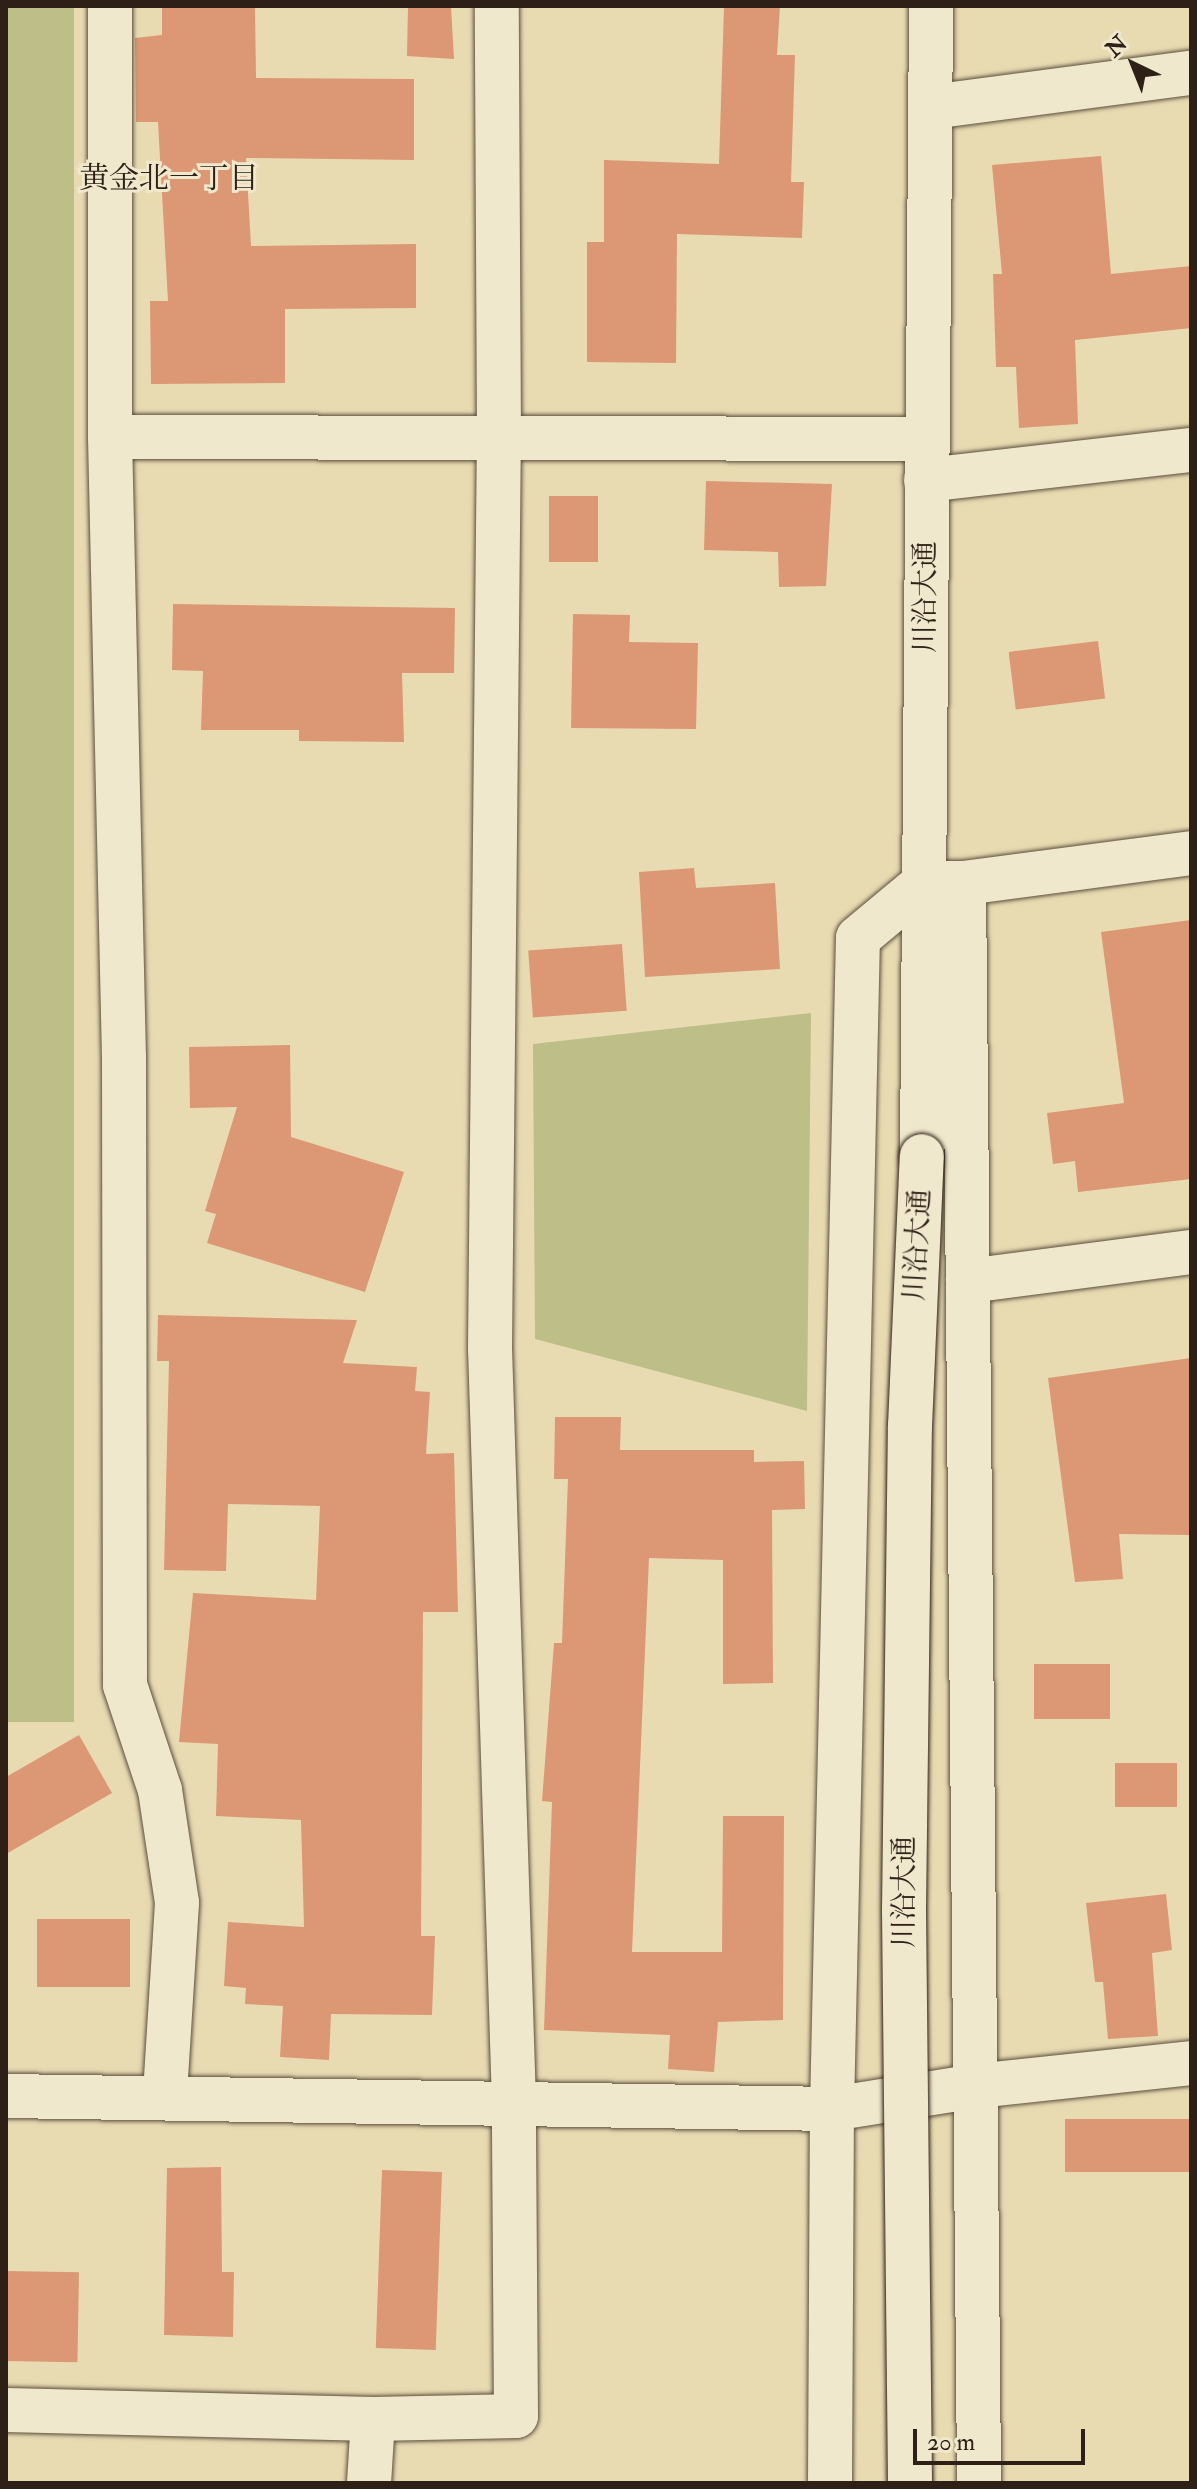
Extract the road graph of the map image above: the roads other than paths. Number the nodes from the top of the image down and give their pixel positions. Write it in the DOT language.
graph roads {
  1 [pos="110,6"];
  2 [pos="497,6"];
  3 [pos="931,6"];
  4 [pos="1191,73"];
  5 [pos="931,107"];
  6 [pos="499,435"];
  7 [pos="110,437"];
  8 [pos="1191,450"];
  9 [pos="926,459"];
  10 [pos="1191,853"];
  11 [pos="944,883"];
  12 [pos="1191,1252"];
  13 [pos="968,1281"];
  14 [pos="1191,2063"];
  15 [pos="976,2086"];
  16 [pos="6,2096"];
  17 [pos="165,2096"];
  18 [pos="514,2103"];
  19 [pos="832,2109"];
  20 [pos="6,2410"];
  21 [pos="373,2419"];
  22 [pos="369,2483"];
  23 [pos="830,2483"];
  24 [pos="910,2483"];
  25 [pos="979,2483"];
  1 -- 7 [label="street"];
  2 -- 6 [label="street"];
  3 -- 5 [label="street, 川沿大通"];
  4 -- 5 [label="street"];
  5 -- 9 [label="street, 川沿大通"];
  6 -- 7 [label="street"];
  6 -- 9 [label="street"];
  6 -- 18 [label="street"];
  7 -- 17 [label="street"];
  8 -- 9 [label="street"];
  9 -- 11 [label="street, 川沿大通"];
  10 -- 11 [label="street"];
  11 -- 13 [label="street"];
  11 -- 19 [label="street"];
  11 -- 24 [label="street, 川沿大通, bridge"];
  12 -- 13 [label="street"];
  13 -- 15 [label="street"];
  14 -- 15 [label="street"];
  15 -- 19 [label="street"];
  15 -- 25 [label="street"];
  16 -- 17 [label="street"];
  17 -- 18 [label="street"];
  18 -- 19 [label="street"];
  18 -- 21 [label="street"];
  19 -- 23 [label="street"];
  20 -- 21 [label="street"];
  21 -- 22 [label="street"];
}
